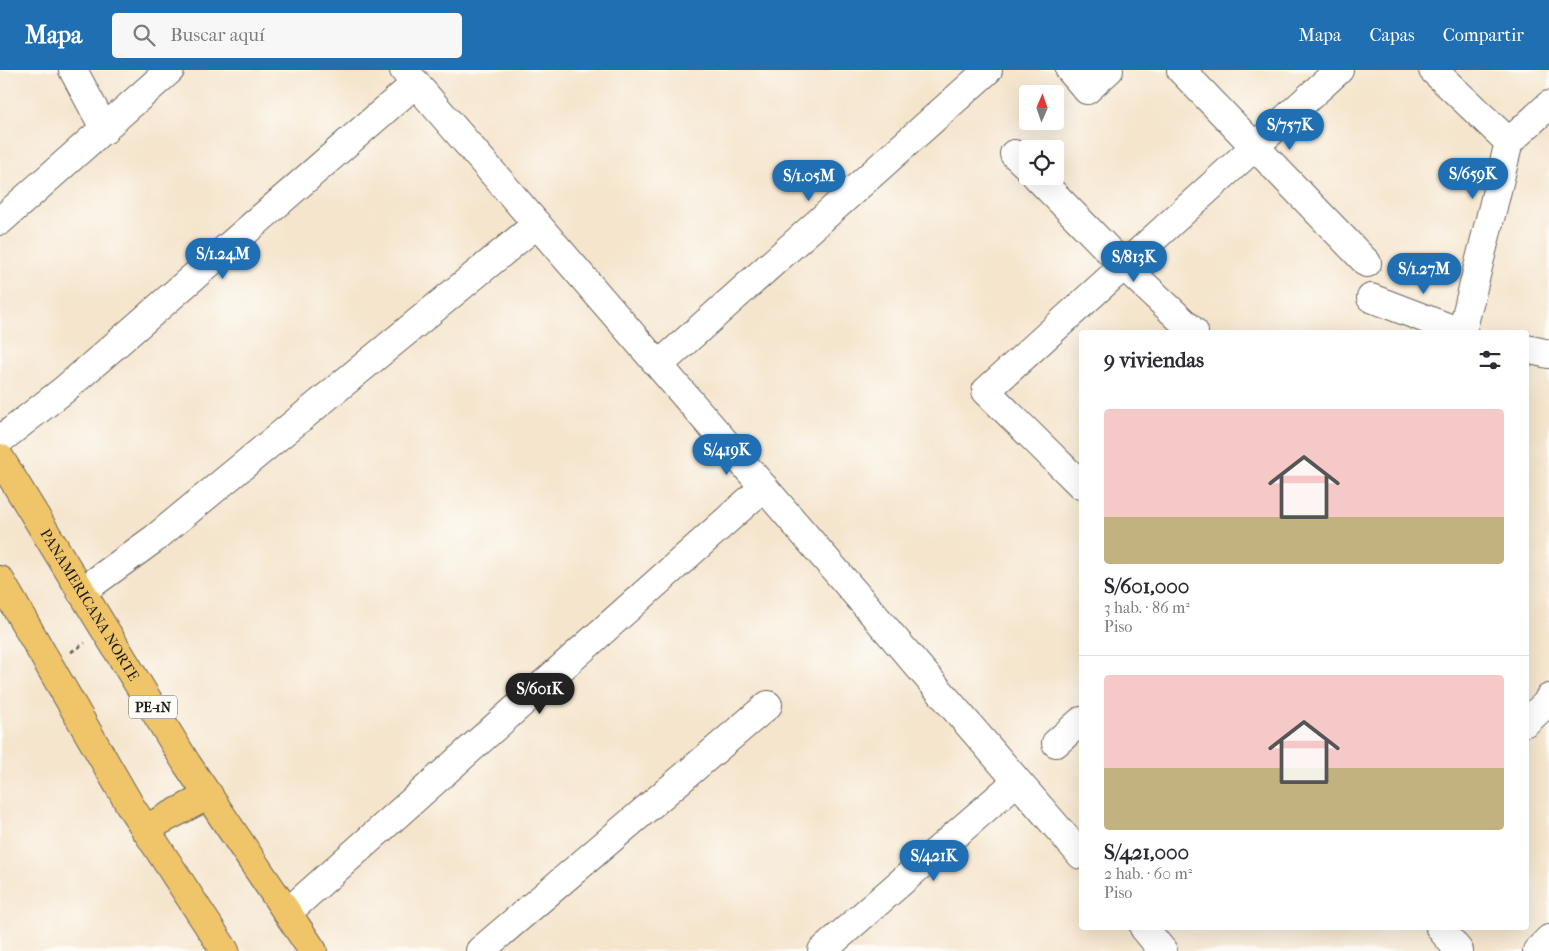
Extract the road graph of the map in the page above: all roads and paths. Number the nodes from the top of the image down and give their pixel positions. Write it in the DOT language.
graph roads {
  1 [pos="73,70"];
  2 [pos="170,70"];
  3 [pos="988,70"];
  4 [pos="1070,70"];
  5 [pos="1109,70"];
  6 [pos="1181,70"];
  7 [pos="1339,70"];
  8 [pos="1433,70"];
  9 [pos="410,77"];
  10 [pos="1549,105"];
  11 [pos="105,130"];
  12 [pos="1509,142"];
  13 [pos="1255,146"];
  14 [pos="1045,185"];
  15 [pos="0,221"];
  16 [pos="537,224"];
  17 [pos="1367,263"];
  18 [pos="1123,265"];
  19 [pos="1371,298"];
  20 [pos="1192,330"];
  21 [pos="1456,330"];
  22 [pos="1462,330"];
  23 [pos="1529,351"];
  24 [pos="1549,354"];
  25 [pos="659,365"];
  26 [pos="0,440"];
  27 [pos="2,467"];
  28 [pos="1079,483"];
  29 [pos="764,487"];
  30 [pos="0,580"];
  31 [pos="81,592"];
  32 [pos="104,630"];
  33 [pos="50,666"];
  34 [pos="1549,698"];
  35 [pos="768,704"];
  36 [pos="1529,719"];
  37 [pos="1079,722"];
  38 [pos="1056,743"];
  39 [pos="1017,781"];
  40 [pos="209,795"];
  41 [pos="145,829"];
  42 [pos="1079,853"];
  43 [pos="288,912"];
  44 [pos="1146,930"];
  45 [pos="1442,930"];
  46 [pos="1549,938"];
  47 [pos="225,951"];
  48 [pos="314,951"];
  49 [pos="480,951"];
  50 [pos="822,951"];
  51 [pos="1163,951"];
  52 [pos="1460,951"];
  53 [pos="1537,951"];
  1 -- 11 [label="street"];
  2 -- 11 [label="street"];
  3 -- 25 [label="street"];
  4 -- 5 [label="street"];
  6 -- 13 [label="street"];
  7 -- 13 [label="street"];
  8 -- 12 [label="street"];
  9 -- 16 [label="street"];
  9 -- 26 [label="street"];
  10 -- 12 [label="street"];
  11 -- 15 [label="street"];
  12 -- 22 [label="street"];
  13 -- 17 [label="street"];
  13 -- 18 [label="street"];
  14 -- 18 [label="street"];
  16 -- 25 [label="street"];
  16 -- 31 [label="street"];
  18 -- 20 [label="street"];
  18 -- 28 [label="street"];
  19 -- 21 [label="street"];
  23 -- 24 [label="street"];
  25 -- 29 [label="street"];
  27 -- 31 [label="highway, PANAMERICANA NORTE / PE-1N"];
  29 -- 39 [label="street"];
  29 -- 43 [label="street"];
  30 -- 33 [label="highway"];
  31 -- 32 [label="highway, PANAMERICANA NORTE / PE-1N"];
  32 -- 33 [label="path"];
  32 -- 40 [label="highway, PANAMERICANA NORTE / PE-1N"];
  33 -- 41 [label="highway"];
  34 -- 36 [label="street"];
  35 -- 49 [label="street"];
  37 -- 38 [label="street"];
  39 -- 42 [label="street"];
  39 -- 50 [label="street"];
  40 -- 41 [label="highway"];
  40 -- 43 [label="highway, PANAMERICANA NORTE / PE-1N"];
  41 -- 47 [label="highway"];
  43 -- 48 [label="highway, PANAMERICANA NORTE / PE-1N"];
  44 -- 51 [label="street"];
  45 -- 52 [label="street"];
  46 -- 53 [label="street"];
}
